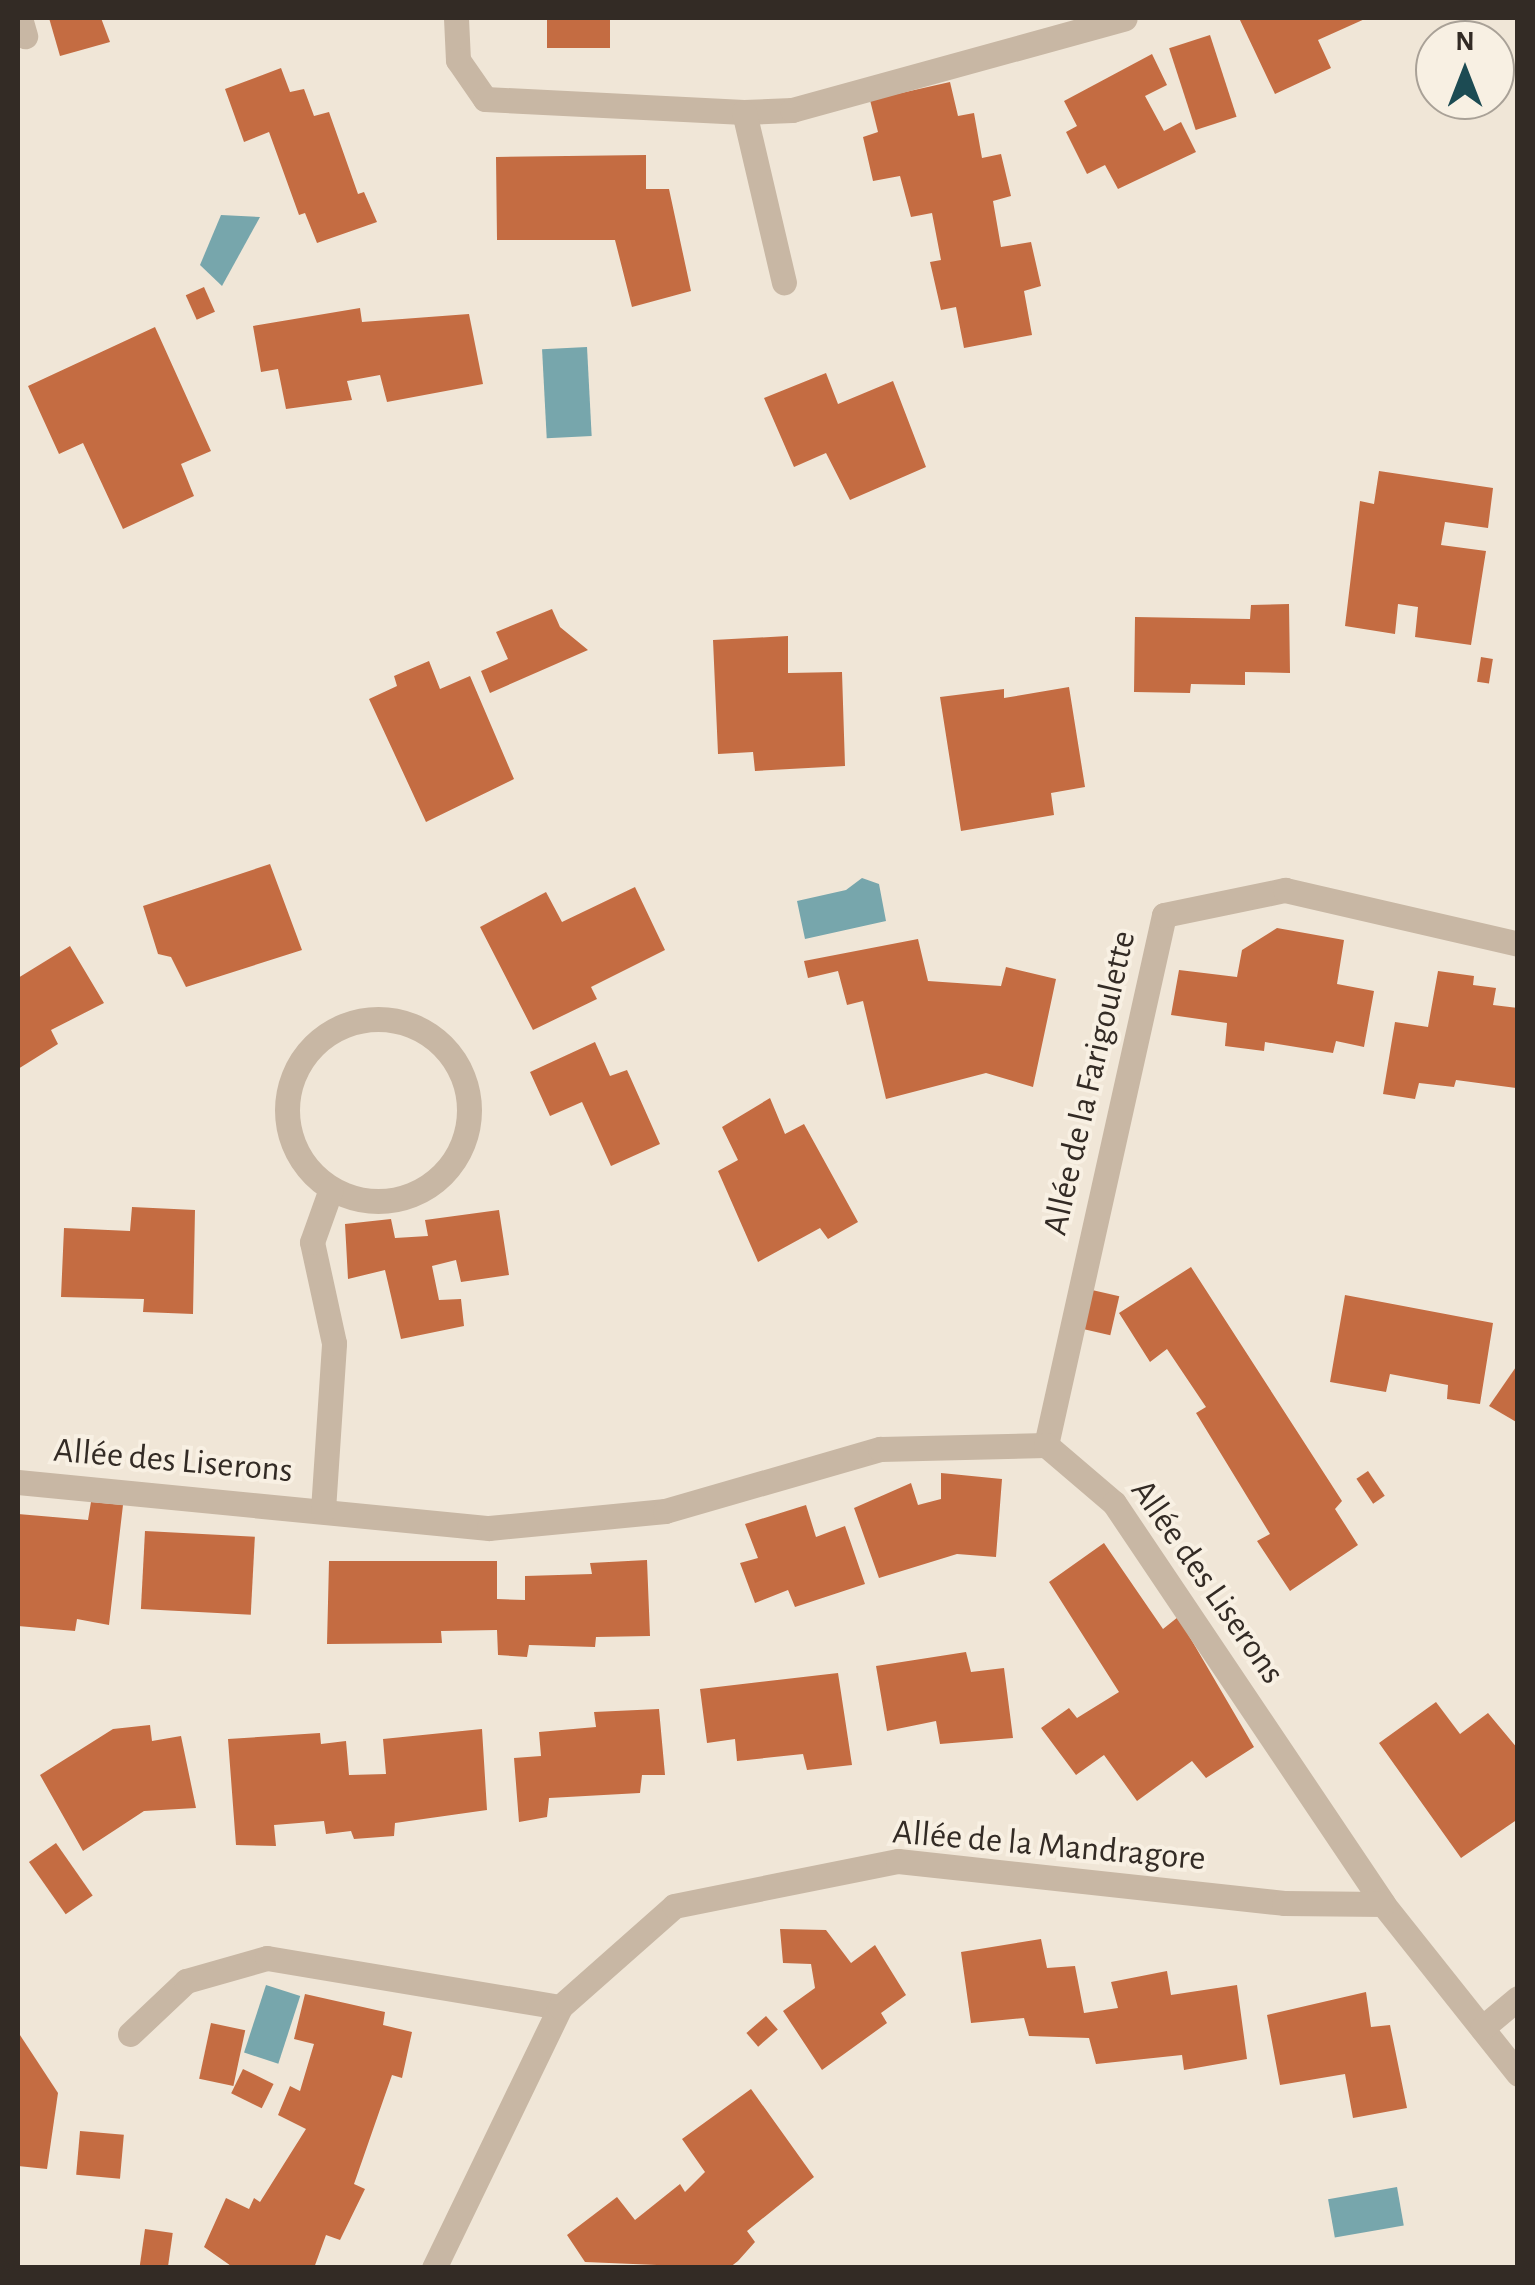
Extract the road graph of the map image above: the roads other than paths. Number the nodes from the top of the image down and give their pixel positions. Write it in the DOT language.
graph roads {
  1 [pos="456,18"];
  2 [pos="1125,18"];
  3 [pos="744,112"];
  4 [pos="784,282"];
  5 [pos="1518,944"];
  6 [pos="332,1189"];
  7 [pos="1046,1445"];
  8 [pos="18,1482"];
  9 [pos="323,1510"];
  10 [pos="1382,1904"];
  11 [pos="1518,1998"];
  12 [pos="560,2007"];
  13 [pos="1482,2028"];
  14 [pos="130,2034"];
  15 [pos="1518,2074"];
  16 [pos="434,2268"];
  1 -- 3 [label="street"];
  2 -- 3 [label="street"];
  3 -- 4 [label="street"];
  5 -- 7 [label="street, Allée de la Farigoulette"];
  6 -- 6 [label="street"];
  6 -- 9 [label="street, Allée des Liserons"];
  7 -- 9 [label="street, Allée des Liserons"];
  7 -- 10 [label="street, Allée des Liserons"];
  8 -- 9 [label="street, Allée des Liserons"];
  10 -- 12 [label="street, Allée de la Mandragore"];
  10 -- 13 [label="street, Allée des Liserons"];
  11 -- 13 [label="street"];
  12 -- 14 [label="street"];
  12 -- 16 [label="street, Allée de la Mandragore"];
  13 -- 15 [label="street, Allée des Liserons"];
}
